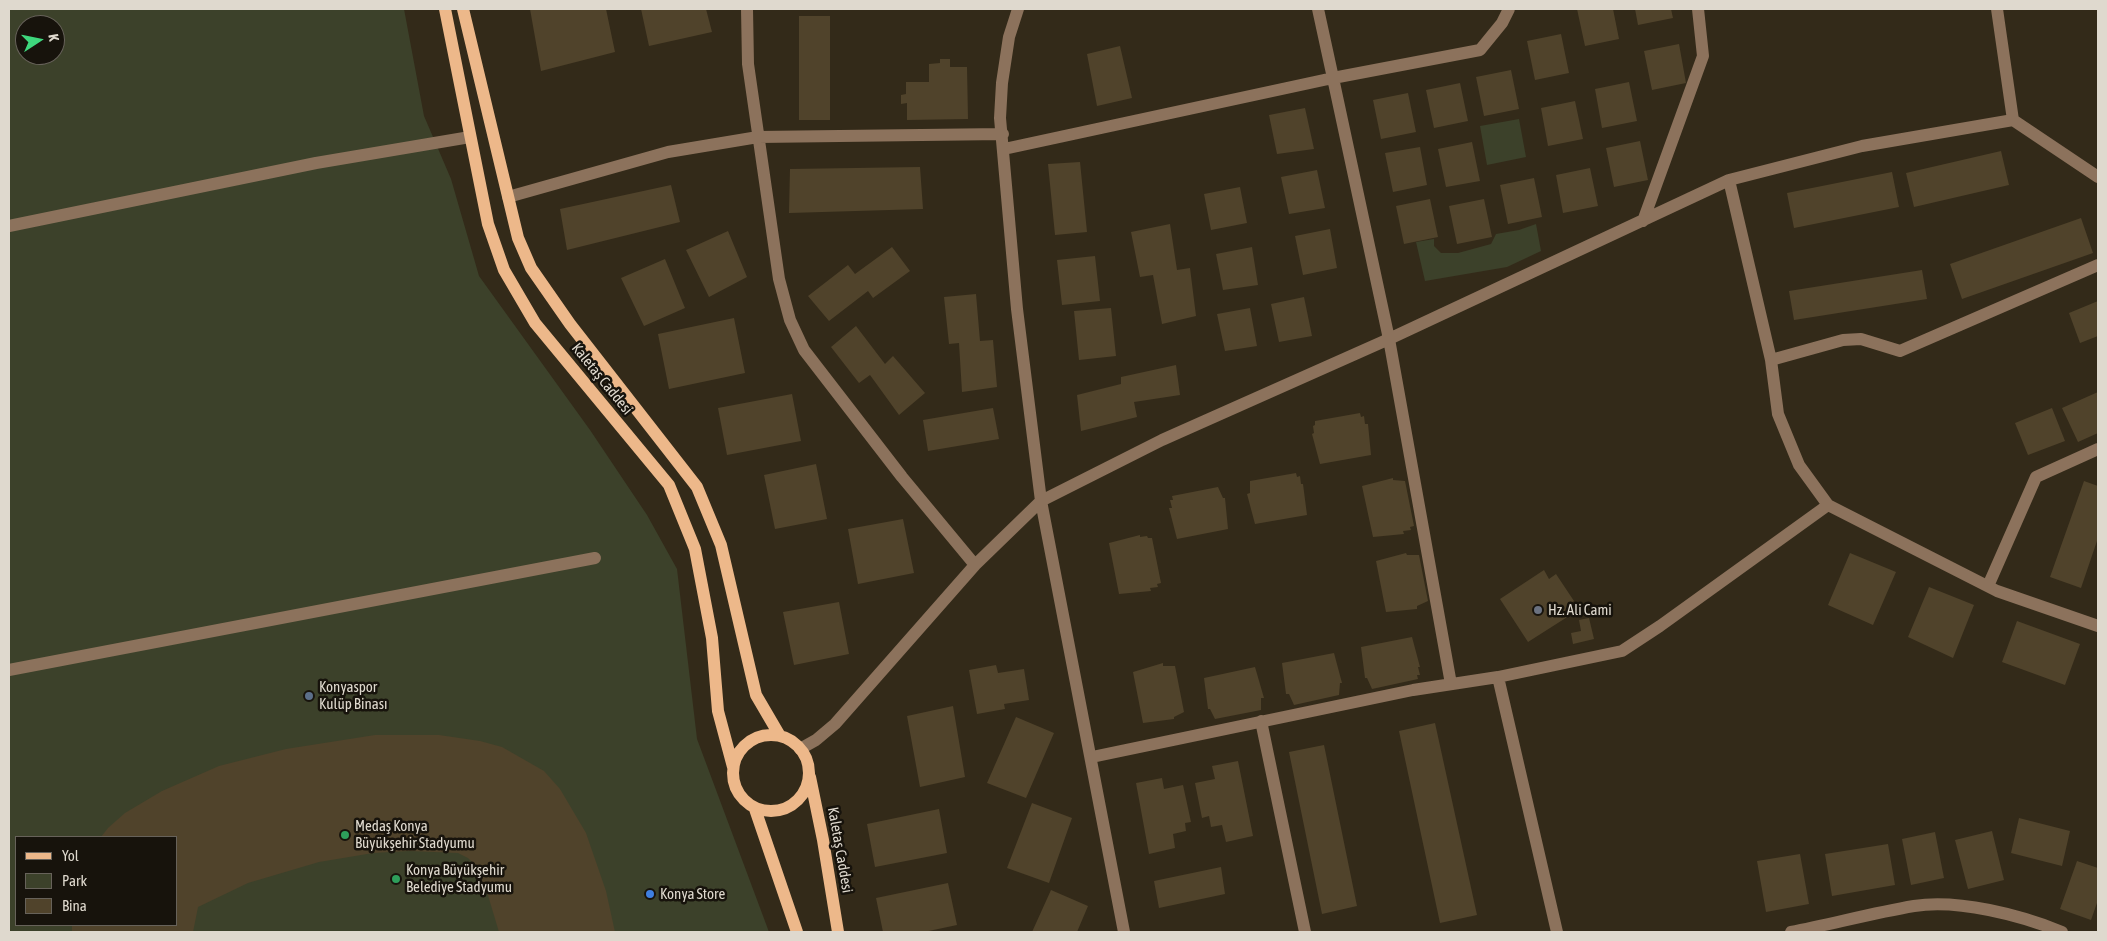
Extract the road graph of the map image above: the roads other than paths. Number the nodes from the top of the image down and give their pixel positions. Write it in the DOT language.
graph roads {
  1 [pos="444,9"];
  2 [pos="463,9"];
  3 [pos="747,9"];
  4 [pos="1018,9"];
  5 [pos="1318,9"];
  6 [pos="1509,9"];
  7 [pos="1698,9"];
  8 [pos="1997,9"];
  9 [pos="1333,78"];
  10 [pos="2013,120"];
  11 [pos="1003,134"];
  12 [pos="470,136"];
  13 [pos="758,137"];
  14 [pos="1004,148"];
  15 [pos="2098,177"];
  16 [pos="1729,180"];
  17 [pos="508,197"];
  18 [pos="1643,221"];
  19 [pos="9,226"];
  20 [pos="2098,265"];
  21 [pos="1390,339"];
  22 [pos="1771,360"];
  23 [pos="2098,449"];
  24 [pos="1041,501"];
  25 [pos="1828,505"];
  26 [pos="596,558"];
  27 [pos="975,565"];
  28 [pos="1988,586"];
  29 [pos="2098,626"];
  30 [pos="9,670"];
  31 [pos="1498,677"];
  32 [pos="1451,684"];
  33 [pos="1261,722"];
  34 [pos="780,736"];
  35 [pos="800,749"];
  36 [pos="1092,757"];
  37 [pos="733,767"];
  38 [pos="809,774"];
  39 [pos="755,808"];
  40 [pos="797,932"];
  41 [pos="838,932"];
  42 [pos="1124,932"];
  43 [pos="1305,932"];
  44 [pos="1557,932"];
  45 [pos="1791,932"];
  46 [pos="2062,932"];
  1 -- 12 [label="main road, Kaletaş Caddesi"];
  2 -- 17 [label="main road, Kaletaş Caddesi"];
  3 -- 13 [label="street"];
  4 -- 11 [label="street"];
  5 -- 9 [label="street"];
  6 -- 9 [label="street"];
  7 -- 18 [label="street"];
  8 -- 10 [label="street"];
  9 -- 14 [label="street"];
  9 -- 21 [label="street"];
  10 -- 15 [label="street"];
  10 -- 16 [label="street"];
  11 -- 13 [label="street"];
  11 -- 14 [label="street"];
  12 -- 19 [label="street"];
  12 -- 37 [label="main road, Kaletaş Caddesi"];
  13 -- 17 [label="street"];
  13 -- 27 [label="street"];
  14 -- 24 [label="street"];
  16 -- 18 [label="street"];
  16 -- 22 [label="street"];
  17 -- 34 [label="main road, Kaletaş Caddesi"];
  18 -- 21 [label="street"];
  20 -- 22 [label="street"];
  21 -- 24 [label="street"];
  21 -- 32 [label="street"];
  22 -- 25 [label="street"];
  23 -- 28 [label="street"];
  24 -- 27 [label="street"];
  24 -- 36 [label="street"];
  25 -- 28 [label="street"];
  25 -- 31 [label="street"];
  26 -- 30 [label="street"];
  27 -- 35 [label="street"];
  28 -- 29 [label="street"];
  31 -- 32 [label="street"];
  31 -- 44 [label="street"];
  32 -- 33 [label="street"];
  33 -- 36 [label="street"];
  33 -- 43 [label="street"];
  34 -- 35 [label="main road"];
  34 -- 37 [label="main road"];
  35 -- 38 [label="main road"];
  36 -- 42 [label="street"];
  37 -- 39 [label="main road"];
  38 -- 39 [label="main road"];
  38 -- 41 [label="main road, Kaletaş Caddesi"];
  39 -- 40 [label="main road"];
  45 -- 46 [label="street"];
}
